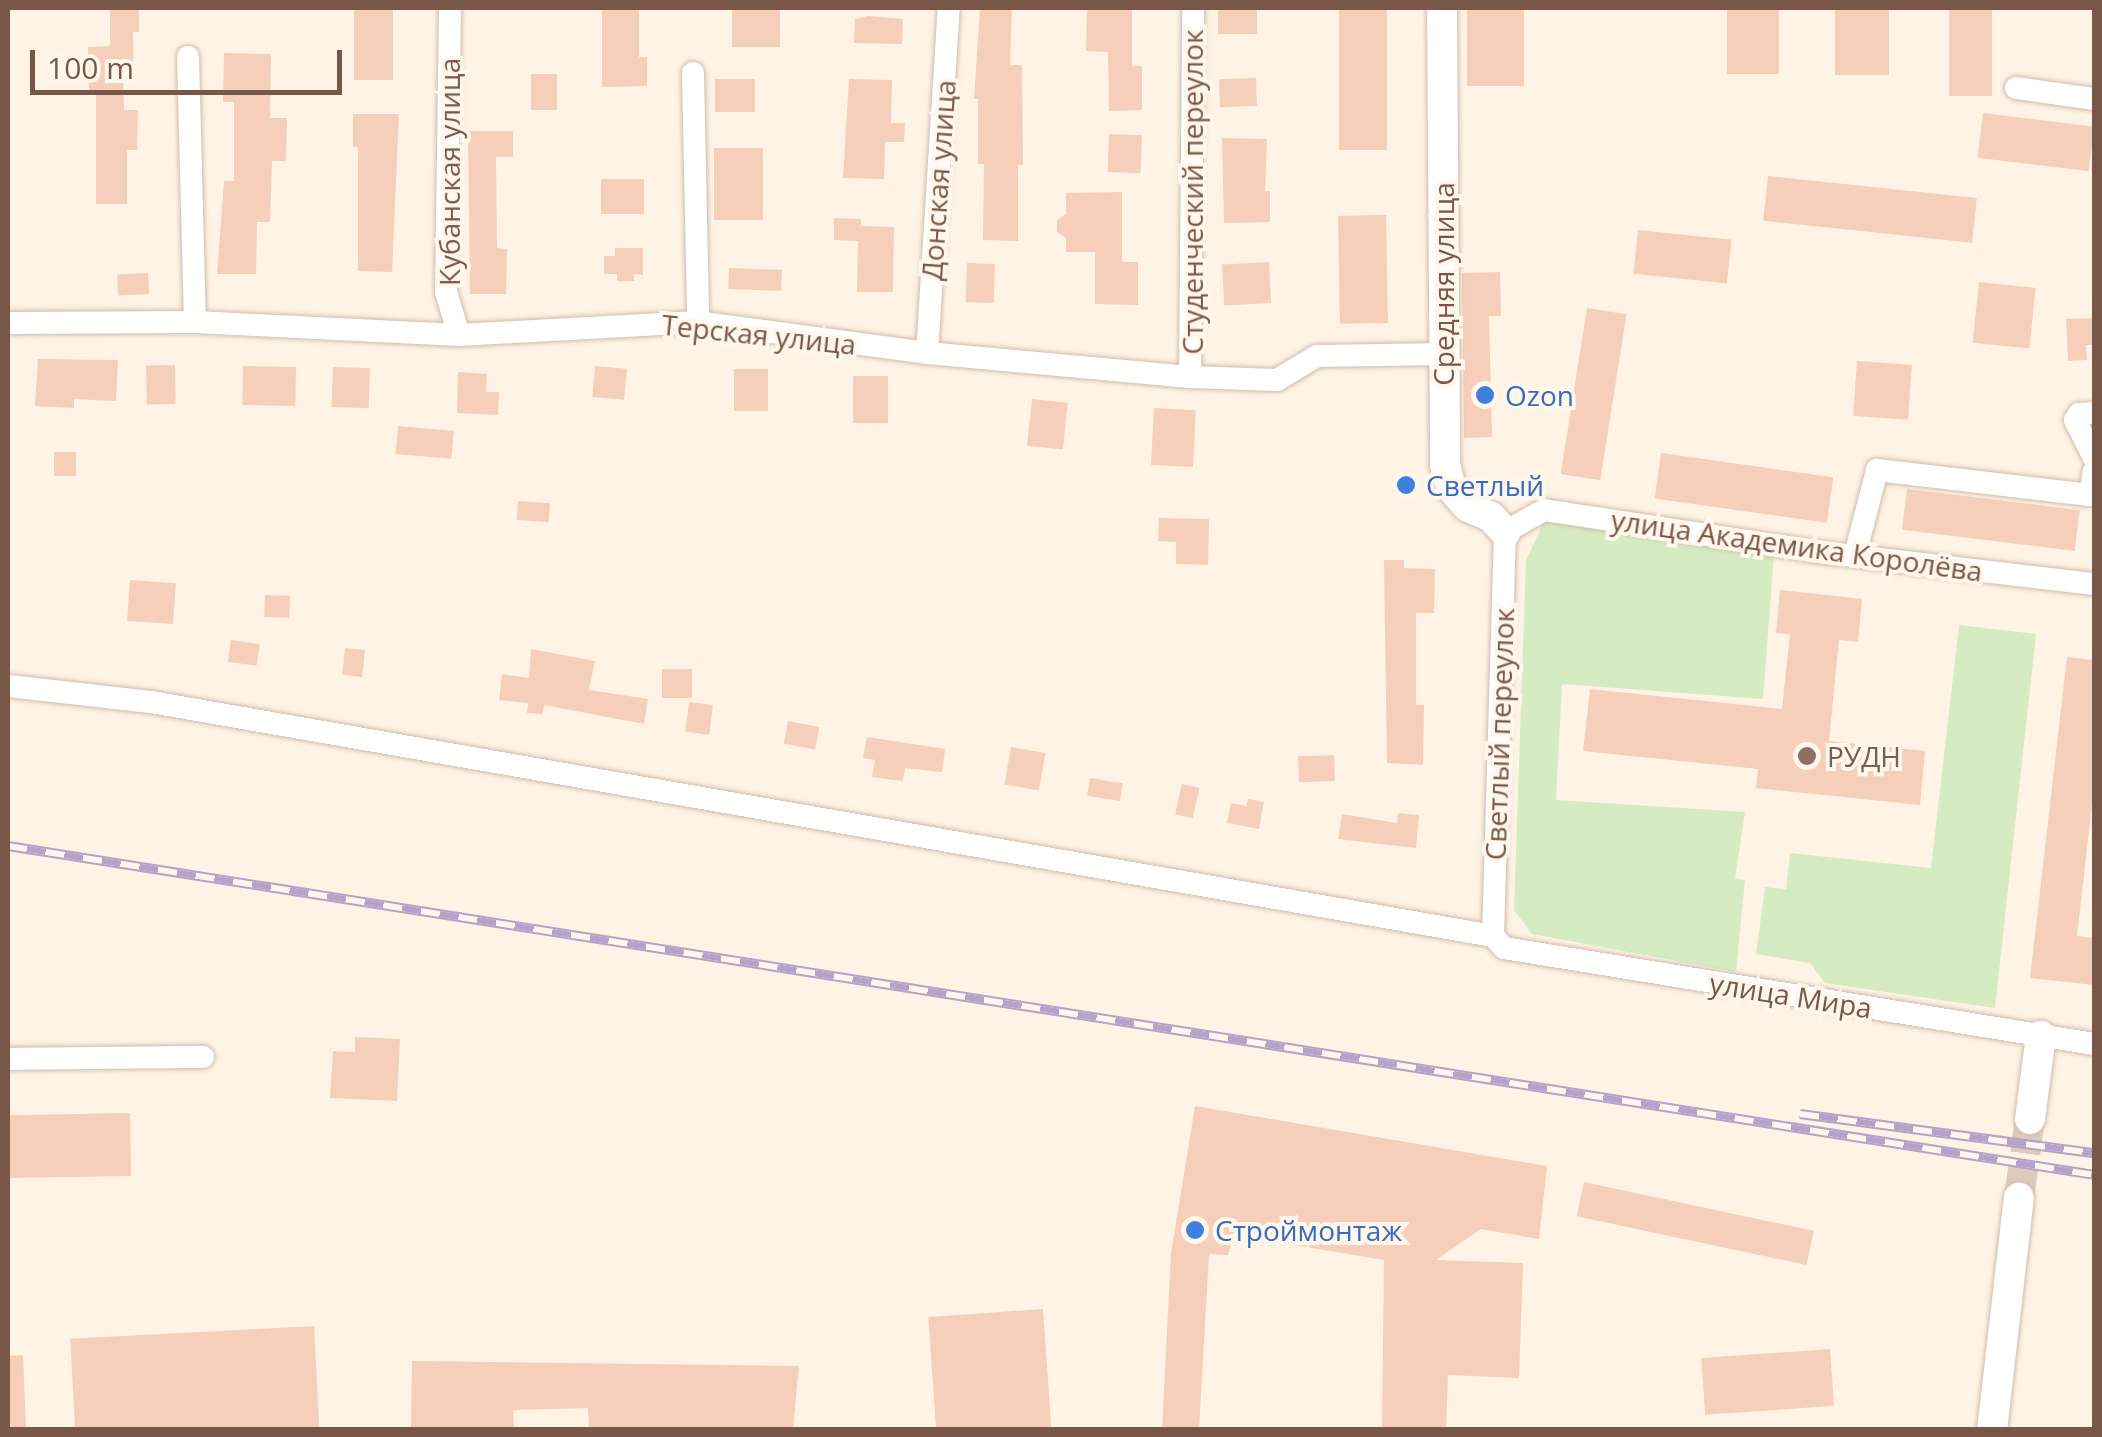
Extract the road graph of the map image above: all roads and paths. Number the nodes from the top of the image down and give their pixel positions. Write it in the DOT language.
graph roads {
  1 [pos="450,8"];
  2 [pos="948,8"];
  3 [pos="1193,8"];
  4 [pos="1442,8"];
  5 [pos="188,57"];
  6 [pos="693,73"];
  7 [pos="2016,88"];
  8 [pos="2094,99"];
  9 [pos="195,322"];
  10 [pos="698,322"];
  11 [pos="8,323"];
  12 [pos="460,335"];
  13 [pos="927,353"];
  14 [pos="1443,354"];
  15 [pos="1190,377"];
  16 [pos="2094,413"];
  17 [pos="2094,458"];
  18 [pos="2094,471"];
  19 [pos="1505,532"];
  20 [pos="1855,555"];
  21 [pos="2094,584"];
  22 [pos="8,686"];
  23 [pos="1494,936"];
  24 [pos="2041,1036"];
  25 [pos="2094,1044"];
  26 [pos="203,1057"];
  27 [pos="8,1058"];
  28 [pos="2030,1119"];
  29 [pos="2019,1198"];
  30 [pos="1992,1430"];
  1 -- 12 [label="street, Кубанская улица"];
  2 -- 13 [label="street, Донская улица"];
  3 -- 15 [label="street, Студенческий переулок"];
  4 -- 14 [label="street, Средняя улица"];
  5 -- 9 [label="street"];
  6 -- 10 [label="street"];
  7 -- 8 [label="street"];
  9 -- 11 [label="street, Терская улица"];
  9 -- 12 [label="street, Терская улица"];
  10 -- 12 [label="street, Терская улица"];
  10 -- 13 [label="street, Терская улица"];
  13 -- 15 [label="street, Терская улица"];
  14 -- 15 [label="street, Терская улица"];
  14 -- 19 [label="street, Средняя улица"];
  16 -- 17 [label="street"];
  18 -- 20 [label="street"];
  19 -- 20 [label="street, улица Академика Королёва"];
  19 -- 23 [label="street, Светлый переулок"];
  20 -- 21 [label="street, улица Академика Королёва"];
  22 -- 23 [label="street, улица Мира"];
  23 -- 24 [label="street, улица Мира"];
  24 -- 25 [label="street, улица Мира"];
  24 -- 28 [label="street"];
  26 -- 27 [label="street"];
  29 -- 30 [label="street"];
}
